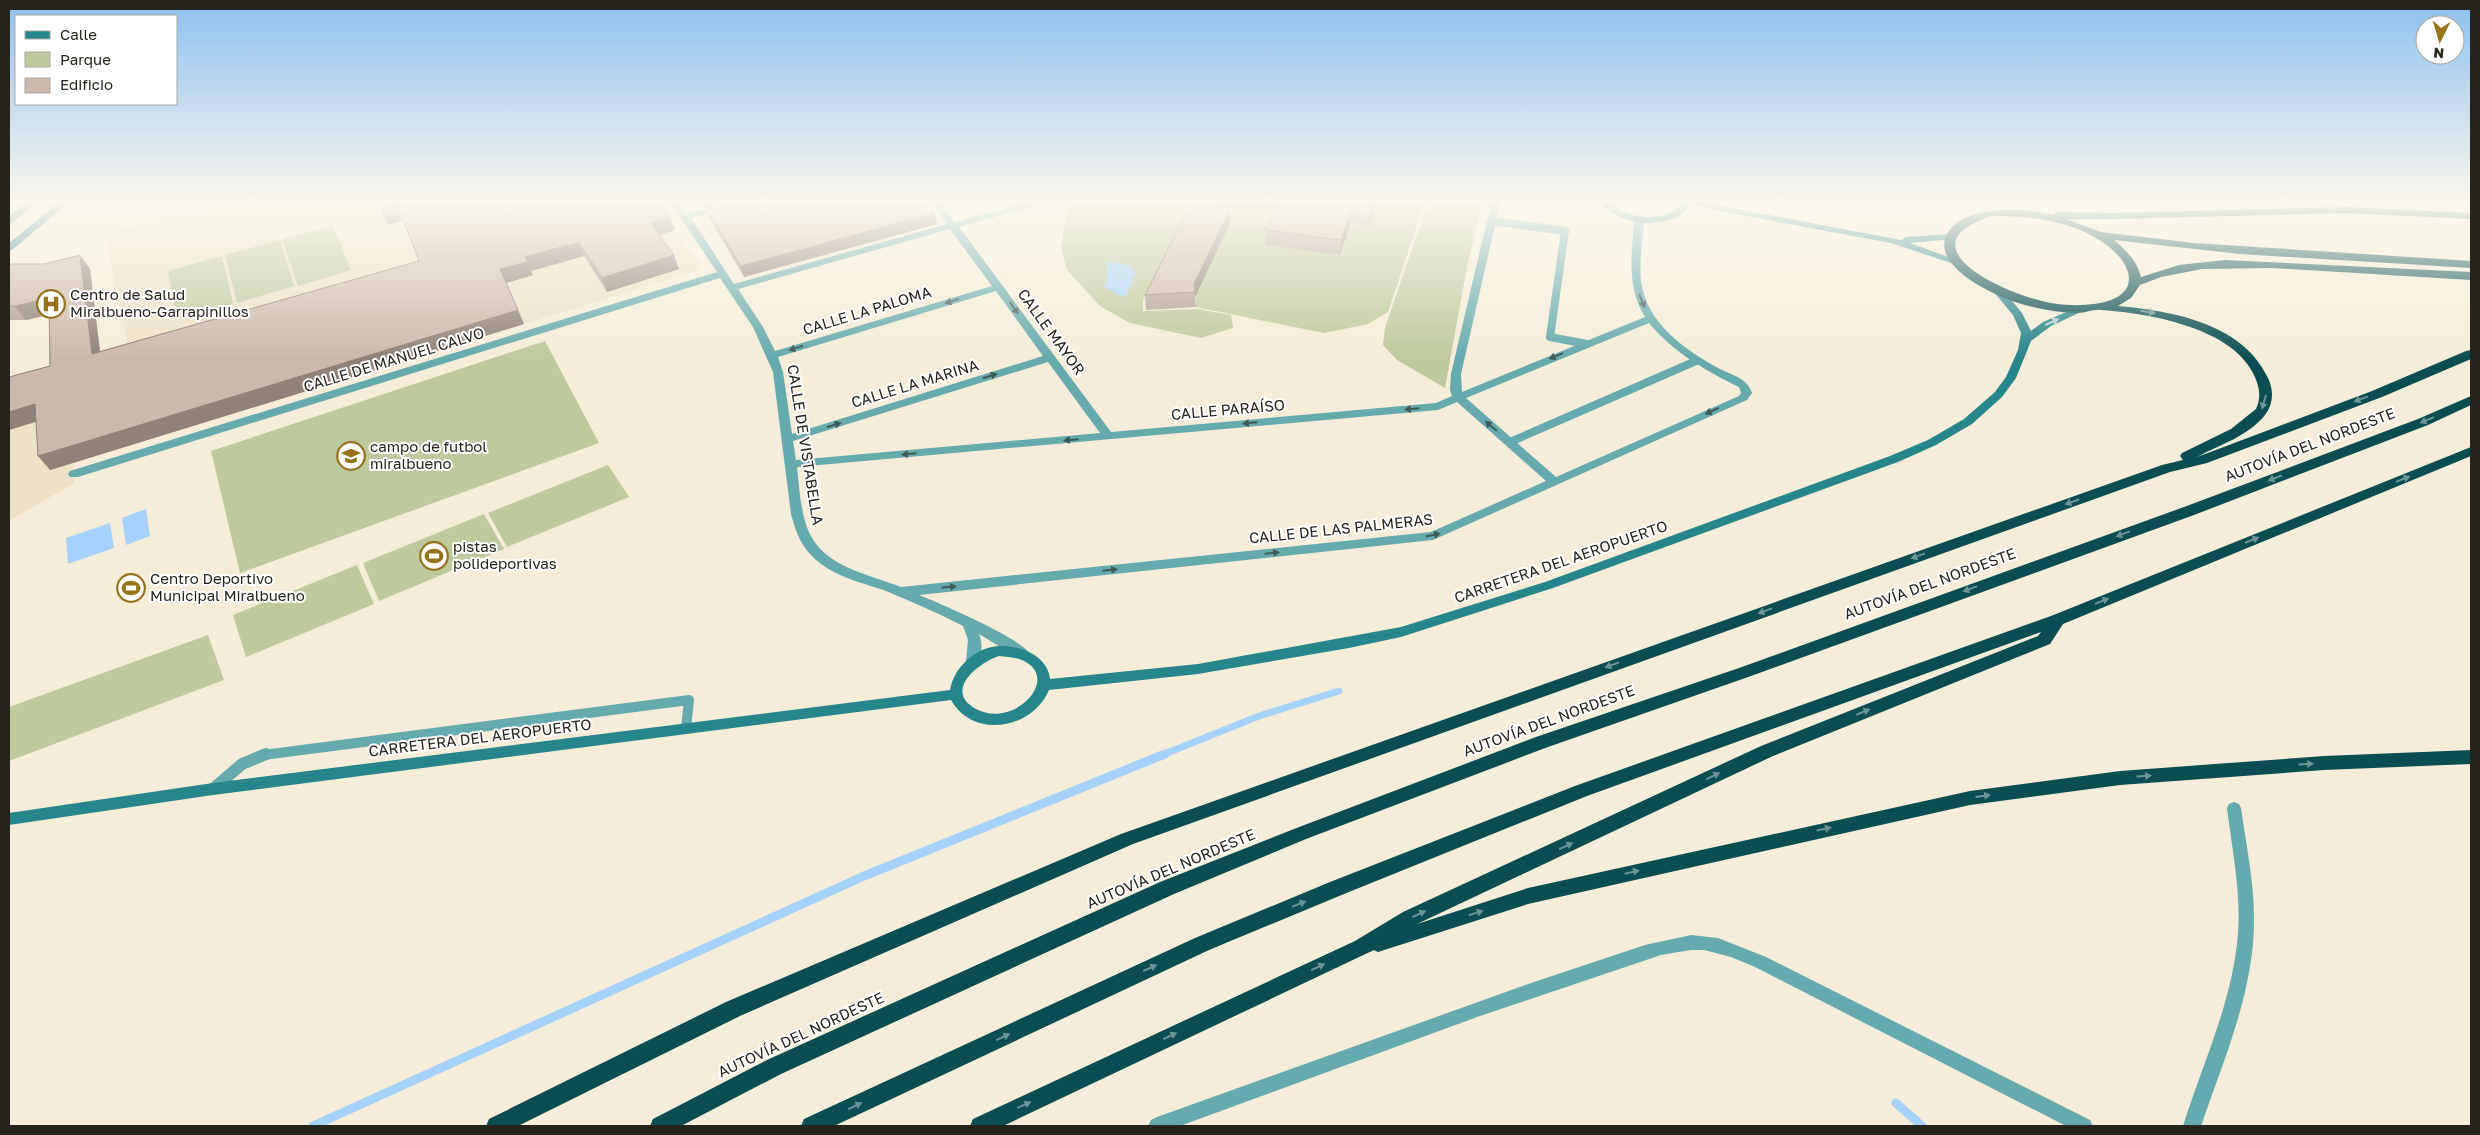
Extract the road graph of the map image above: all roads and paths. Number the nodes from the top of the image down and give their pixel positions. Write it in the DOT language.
graph roads {
  1 [pos="708,252"];
  2 [pos="860,252"];
  3 [pos="973,252"];
  4 [pos="1485,252"];
  5 [pos="1562,252"];
  6 [pos="1637,252"];
  7 [pos="1928,252"];
  8 [pos="1952,252"];
  9 [pos="2119,252"];
  10 [pos="2293,252"];
  11 [pos="1957,262"];
  12 [pos="2471,264"];
  13 [pos="722,274"];
  14 [pos="2471,276"];
  15 [pos="2135,283"];
  16 [pos="733,287"];
  17 [pos="998,287"];
  18 [pos="1998,292"];
  19 [pos="2100,307"];
  20 [pos="2082,309"];
  21 [pos="1650,319"];
  22 [pos="2026,340"];
  23 [pos="1587,344"];
  24 [pos="2471,354"];
  25 [pos="772,355"];
  26 [pos="1051,358"];
  27 [pos="1696,361"];
  28 [pos="1459,398"];
  29 [pos="2471,400"];
  30 [pos="1108,436"];
  31 [pos="788,440"];
  32 [pos="1510,442"];
  33 [pos="2471,451"];
  34 [pos="792,464"];
  35 [pos="2167,468"];
  36 [pos="74,474"];
  37 [pos="1554,481"];
  38 [pos="900,592"];
  39 [pos="2057,620"];
  40 [pos="969,623"];
  41 [pos="1024,654"];
  42 [pos="973,661"];
  43 [pos="1045,685"];
  44 [pos="957,694"];
  45 [pos="686,728"];
  46 [pos="2471,757"];
  47 [pos="213,789"];
  48 [pos="2234,808"];
  49 [pos="9,819"];
  50 [pos="1362,947"];
  51 [pos="496,1126"];
  52 [pos="660,1126"];
  53 [pos="811,1126"];
  54 [pos="980,1126"];
  55 [pos="1157,1126"];
  56 [pos="2084,1126"];
  57 [pos="2192,1126"];
  1 -- 13 [label="street, CALLE DE VISTABELLA"];
  2 -- 16 [label="street"];
  3 -- 17 [label="street, CALLE MAYOR"];
  4 -- 28 [label="street"];
  5 -- 23 [label="lane"];
  6 -- 21 [label="street, one-way"];
  7 -- 11 [label="street"];
  8 -- 11 [label="highway"];
  9 -- 15 [label="highway"];
  10 -- 12 [label="highway"];
  11 -- 18 [label="highway"];
  13 -- 16 [label="street, CALLE DE VISTABELLA"];
  13 -- 36 [label="street, CALLE DE MANUEL CALVO"];
  14 -- 15 [label="highway"];
  15 -- 19 [label="highway"];
  16 -- 25 [label="street, CALLE DE VISTABELLA"];
  17 -- 25 [label="street, CALLE LA PALOMA, one-way"];
  17 -- 26 [label="street, CALLE MAYOR, one-way"];
  18 -- 20 [label="highway"];
  18 -- 22 [label="street"];
  19 -- 20 [label="highway"];
  19 -- 35 [label="highway, one-way"];
  22 -- 20 [label="street, one-way"];
  21 -- 23 [label="street, CALLE PARAÍSO"];
  21 -- 27 [label="street"];
  22 -- 43 [label="street, CARRETERA DEL AEROPUERTO"];
  23 -- 28 [label="street, CALLE PARAÍSO, one-way"];
  24 -- 35 [label="highway, one-way"];
  25 -- 31 [label="street, CALLE DE VISTABELLA"];
  26 -- 30 [label="street, CALLE MAYOR"];
  31 -- 26 [label="street, CALLE LA MARINA, one-way"];
  27 -- 32 [label="lane"];
  27 -- 37 [label="street, CALLE DE LAS PALMERAS, one-way"];
  28 -- 30 [label="street, CALLE PARAÍSO, one-way"];
  32 -- 28 [label="street, one-way"];
  29 -- 52 [label="highway, AUTOVÍA DEL NORDESTE, one-way"];
  30 -- 34 [label="street, CALLE PARAÍSO, one-way"];
  31 -- 34 [label="street, CALLE DE VISTABELLA"];
  32 -- 37 [label="street"];
  39 -- 33 [label="highway, one-way"];
  34 -- 38 [label="street, CALLE DE VISTABELLA"];
  35 -- 51 [label="highway, one-way"];
  38 -- 37 [label="street, CALLE DE LAS PALMERAS, one-way"];
  38 -- 40 [label="street, CALLE DE VISTABELLA"];
  50 -- 39 [label="highway, one-way"];
  53 -- 39 [label="highway, one-way"];
  40 -- 41 [label="street, CALLE DE VISTABELLA"];
  40 -- 42 [label="street"];
  41 -- 42 [label="street"];
  41 -- 43 [label="street"];
  42 -- 44 [label="street"];
  43 -- 44 [label="street"];
  44 -- 45 [label="street, CARRETERA DEL AEROPUERTO"];
  45 -- 47 [label="street, CARRETERA DEL AEROPUERTO"];
  45 -- 47 [label="lane"];
  50 -- 46 [label="highway, one-way"];
  47 -- 49 [label="street, CARRETERA DEL AEROPUERTO"];
  48 -- 57 [label="street"];
  54 -- 50 [label="highway, one-way"];
  55 -- 56 [label="street"];
}
